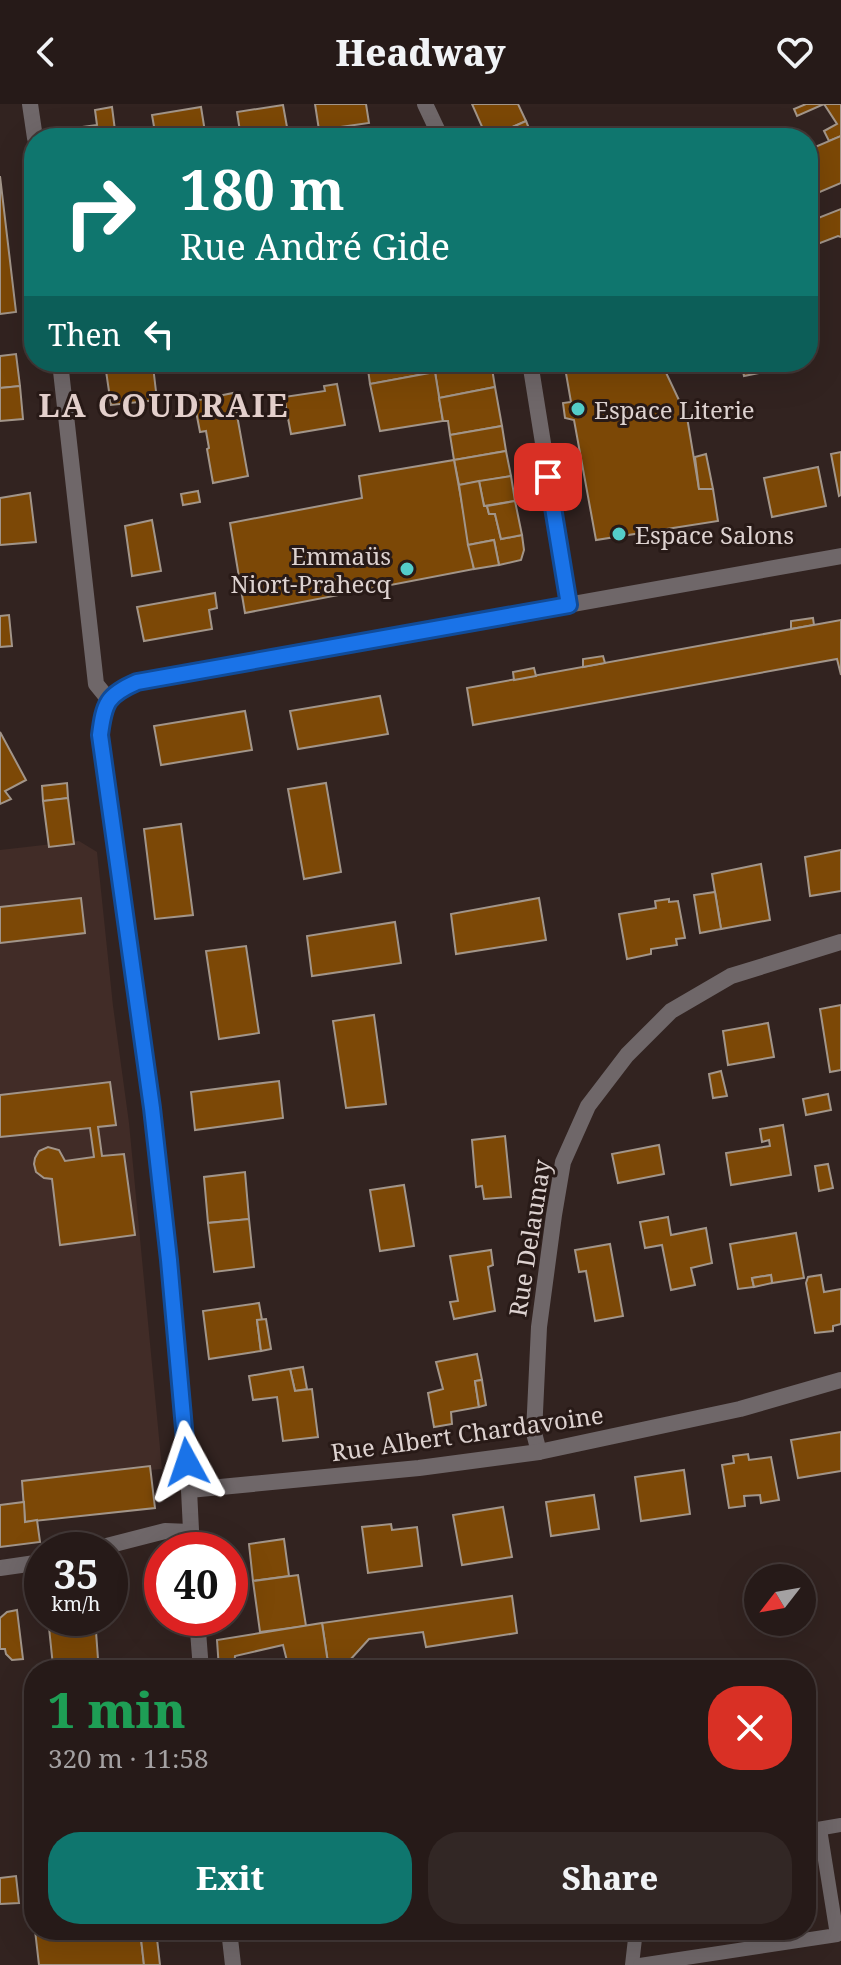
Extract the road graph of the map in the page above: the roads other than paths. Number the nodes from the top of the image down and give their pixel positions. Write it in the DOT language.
graph roads {
  1 [pos="30,104"];
  2 [pos="425,104"];
  3 [pos="34,128"];
  4 [pos="436,128"];
  5 [pos="61,372"];
  6 [pos="532,372"];
  7 [pos="841,556"];
  8 [pos="569,605"];
  9 [pos="109,700"];
  10 [pos="841,942"];
  11 [pos="841,1380"];
  12 [pos="539,1452"];
  13 [pos="189,1490"];
  14 [pos="161,1532"];
  15 [pos="190,1532"];
  16 [pos="24,1565"];
  17 [pos="0,1568"];
  18 [pos="198,1636"];
  19 [pos="200,1660"];
  20 [pos="841,1825"];
  21 [pos="816,1829"];
  22 [pos="816,1843"];
  23 [pos="816,1938"];
  24 [pos="230,1940"];
  25 [pos="635,1940"];
  26 [pos="804,1940"];
  27 [pos="233,1965"];
  28 [pos="632,1965"];
  29 [pos="640,1965"];
  1 -- 3 [label="street"];
  2 -- 4 [label="street"];
  5 -- 9 [label="street"];
  6 -- 8 [label="street"];
  7 -- 8 [label="street"];
  8 -- 9 [label="street"];
  9 -- 13 [label="street"];
  10 -- 12 [label="street, Rue Delaunay"];
  11 -- 12 [label="street, Rue Albert Chardavoine"];
  12 -- 13 [label="street, Rue Albert Chardavoine"];
  13 -- 15 [label="street"];
  14 -- 15 [label="street"];
  16 -- 17 [label="street"];
  18 -- 19 [label="street"];
  20 -- 21 [label="lane"];
  22 -- 23 [label="lane"];
  24 -- 27 [label="street"];
  25 -- 28 [label="lane"];
  26 -- 29 [label="lane"];
}
